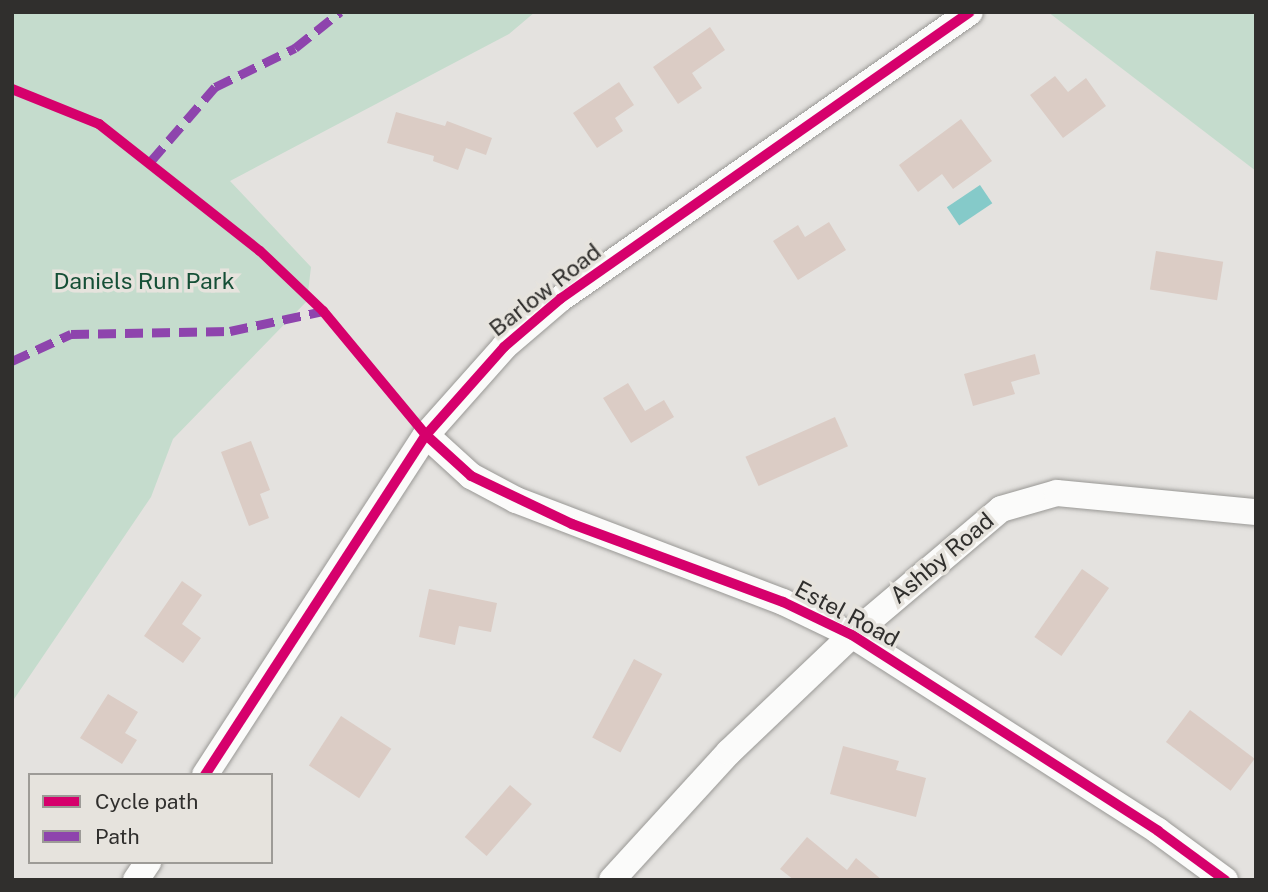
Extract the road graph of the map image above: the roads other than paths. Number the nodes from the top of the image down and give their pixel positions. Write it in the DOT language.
graph roads {
  1 [pos="970,12"];
  2 [pos="426,436"];
  3 [pos="1256,512"];
  4 [pos="852,635"];
  5 [pos="206,773"];
  6 [pos="147,864"];
  7 [pos="615,879"];
  8 [pos="136,880"];
  9 [pos="1225,880"];
  1 -- 2 [label="street, Barlow Road"];
  2 -- 4 [label="street, Estel Road"];
  2 -- 5 [label="street, Barlow Road"];
  3 -- 4 [label="street, Ashby Road"];
  4 -- 7 [label="street, Ashby Road"];
  4 -- 9 [label="street, Estel Road"];
  6 -- 8 [label="street"];
}
